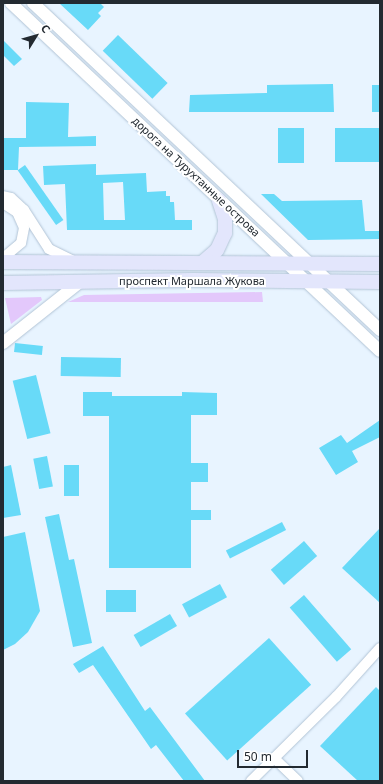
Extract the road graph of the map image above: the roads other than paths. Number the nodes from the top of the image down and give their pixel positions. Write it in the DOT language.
graph roads {
  1 [pos="11,3"];
  2 [pos="33,3"];
  3 [pos="3,196"];
  4 [pos="219,200"];
  5 [pos="3,203"];
  6 [pos="3,258"];
  7 [pos="3,262"];
  8 [pos="76,262"];
  9 [pos="203,262"];
  10 [pos="288,263"];
  11 [pos="310,264"];
  12 [pos="380,264"];
  13 [pos="80,282"];
  14 [pos="380,282"];
  15 [pos="308,283"];
  16 [pos="330,283"];
  17 [pos="3,284"];
  18 [pos="380,330"];
  19 [pos="3,343"];
  20 [pos="380,351"];
  21 [pos="380,648"];
  22 [pos="274,758"];
  23 [pos="251,781"];
  24 [pos="298,781"];
  1 -- 4 [label="street, дорога на Турухтанные острова"];
  2 -- 11 [label="street, дорога на Турухтанные острова"];
  3 -- 8 [label="street"];
  4 -- 9 [label="main road"];
  4 -- 10 [label="street, дорога на Турухтанные острова"];
  5 -- 6 [label="street"];
  7 -- 8 [label="main road, проспект Маршала Жукова"];
  8 -- 9 [label="main road, проспект Маршала Жукова"];
  9 -- 10 [label="main road, проспект Маршала Жукова"];
  10 -- 11 [label="main road, проспект Маршала Жукова"];
  10 -- 15 [label="street, дорога на Турухтанные острова"];
  11 -- 12 [label="main road, проспект Маршала Жукова"];
  11 -- 16 [label="street, дорога на Турухтанные острова"];
  13 -- 15 [label="main road, проспект Маршала Жукова"];
  13 -- 17 [label="main road, проспект Маршала Жукова"];
  13 -- 19 [label="street"];
  14 -- 16 [label="main road, проспект Маршала Жукова"];
  15 -- 16 [label="main road, проспект Маршала Жукова"];
  15 -- 20 [label="street, дорога на Турухтанные острова"];
  16 -- 18 [label="street, дорога на Турухтанные острова"];
  21 -- 22 [label="street"];
  22 -- 23 [label="street"];
  22 -- 24 [label="street"];
}
